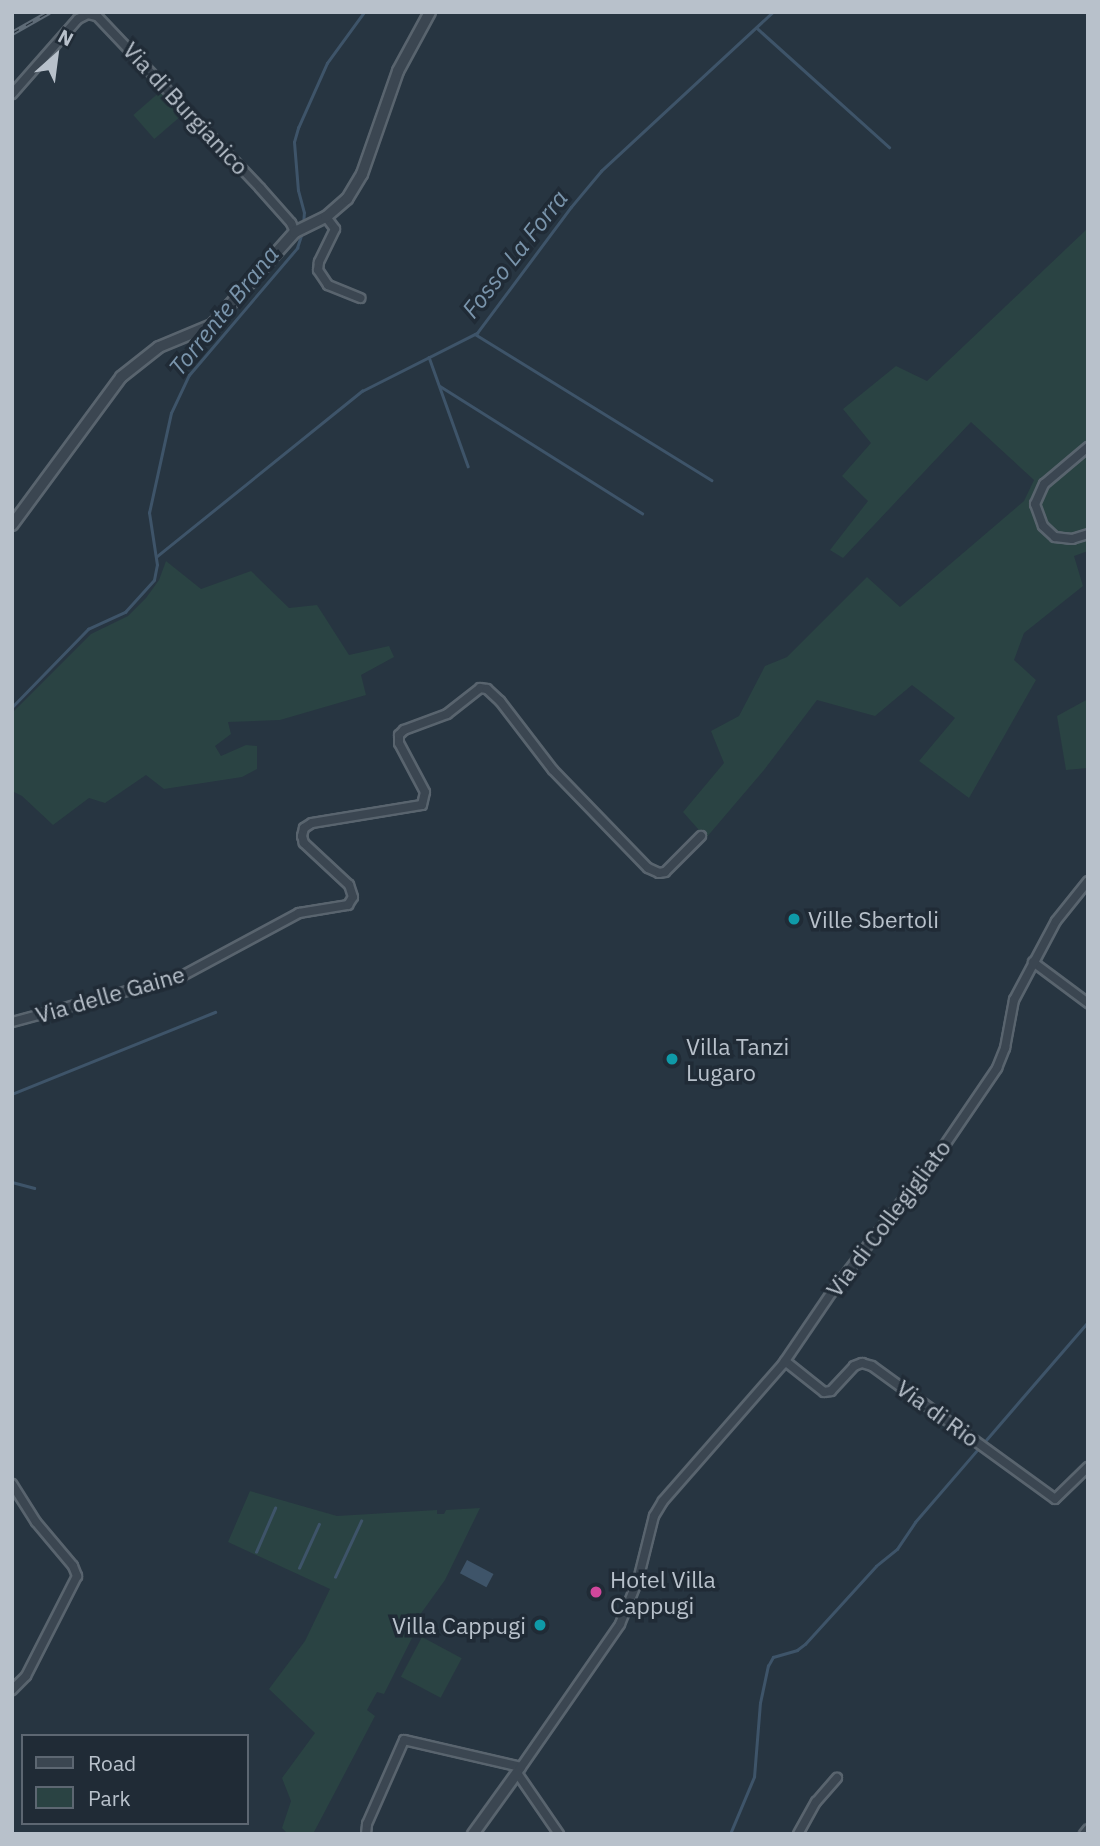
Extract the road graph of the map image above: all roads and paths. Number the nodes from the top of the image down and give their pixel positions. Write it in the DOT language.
graph roads {
  1 [pos="430,12"];
  2 [pos="12,94"];
  3 [pos="326,217"];
  4 [pos="297,231"];
  5 [pos="361,298"];
  6 [pos="1088,447"];
  7 [pos="12,525"];
  8 [pos="1088,534"];
  9 [pos="701,836"];
  10 [pos="1088,881"];
  11 [pos="1033,962"];
  12 [pos="1088,1003"];
  13 [pos="12,1023"];
  14 [pos="785,1360"];
  15 [pos="1088,1467"];
  16 [pos="12,1484"];
  17 [pos="12,1690"];
  18 [pos="519,1770"];
  19 [pos="837,1778"];
  20 [pos="1088,1829"];
  21 [pos="366,1834"];
  22 [pos="473,1834"];
  23 [pos="559,1834"];
  24 [pos="798,1834"];
  25 [pos="1084,1834"];
  1 -- 3 [label="street"];
  2 -- 4 [label="street, Via di Burgianico"];
  3 -- 4 [label="street"];
  3 -- 5 [label="street"];
  4 -- 7 [label="street"];
  6 -- 8 [label="street"];
  9 -- 13 [label="street, Via delle Gaine"];
  10 -- 11 [label="street, Via di Collegigliato"];
  11 -- 12 [label="street"];
  11 -- 14 [label="street, Via di Collegigliato"];
  14 -- 15 [label="street, Via di Rio"];
  14 -- 18 [label="street, Via di Collegigliato"];
  16 -- 17 [label="street"];
  18 -- 21 [label="street"];
  18 -- 22 [label="street"];
  18 -- 23 [label="street"];
  19 -- 24 [label="street"];
  20 -- 25 [label="street"];
}
